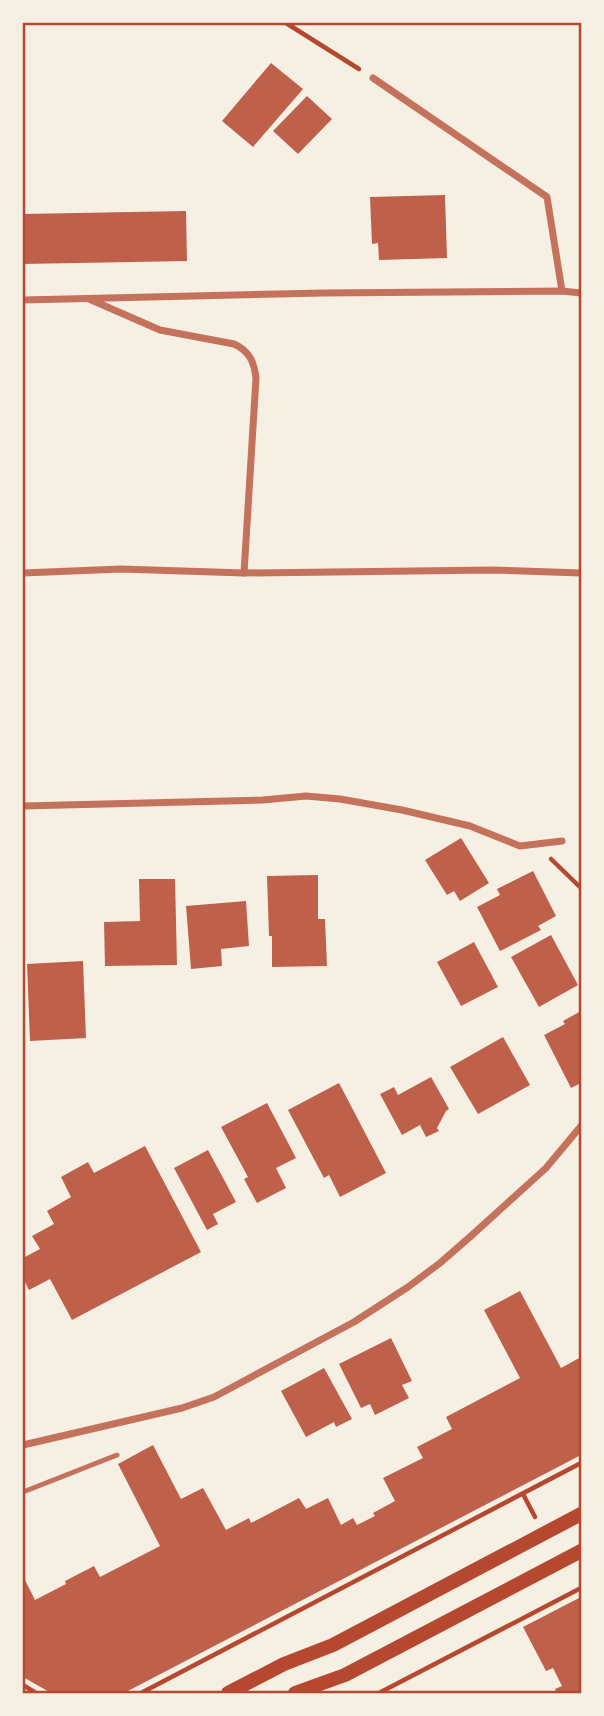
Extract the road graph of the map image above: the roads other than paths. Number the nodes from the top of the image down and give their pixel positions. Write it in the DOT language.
graph roads {
  1 [pos="373,78"];
  2 [pos="562,291"];
  3 [pos="581,293"];
  4 [pos="86,298"];
  5 [pos="23,300"];
  6 [pos="23,573"];
  7 [pos="244,573"];
  8 [pos="581,573"];
  9 [pos="23,806"];
  10 [pos="562,841"];
  11 [pos="581,1126"];
  12 [pos="23,1445"];
  13 [pos="117,1455"];
  14 [pos="23,1492"];
  15 [pos="581,1514"];
  16 [pos="581,1551"];
  17 [pos="228,1693"];
  18 [pos="295,1693"];
  1 -- 2 [label="street"];
  2 -- 3 [label="street"];
  2 -- 4 [label="street"];
  4 -- 5 [label="street"];
  4 -- 7 [label="street"];
  6 -- 7 [label="street"];
  7 -- 8 [label="street"];
  9 -- 10 [label="street"];
  11 -- 12 [label="street"];
  13 -- 14 [label="lane"];
  15 -- 17 [label="main road"];
  16 -- 18 [label="main road"];
}
